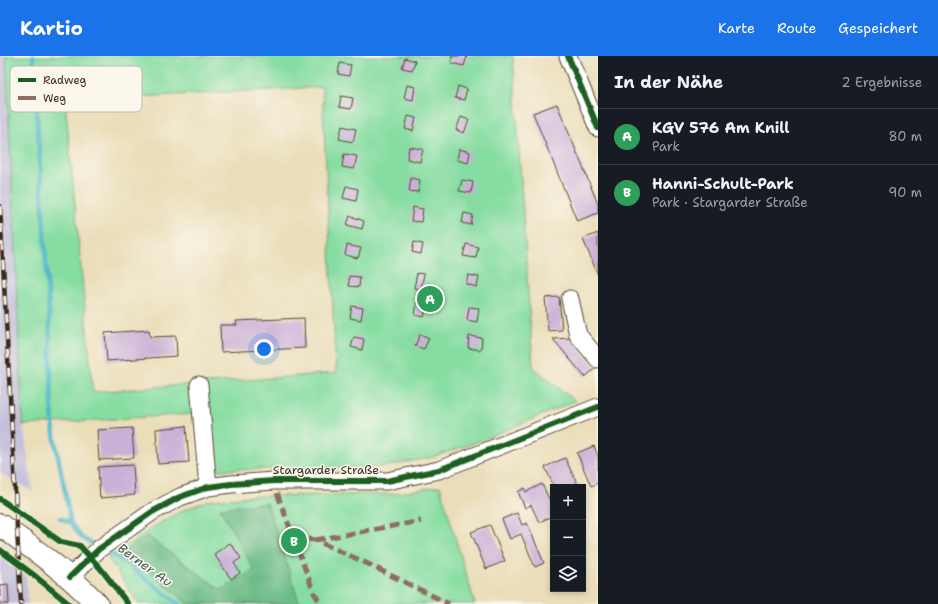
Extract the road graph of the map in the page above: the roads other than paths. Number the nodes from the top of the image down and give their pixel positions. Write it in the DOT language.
graph roads {
  1 [pos="568,56"];
  2 [pos="592,96"];
  3 [pos="598,128"];
  4 [pos="570,299"];
  5 [pos="598,359"];
  6 [pos="199,385"];
  7 [pos="598,407"];
  8 [pos="208,487"];
  9 [pos="0,525"];
  10 [pos="70,577"];
  11 [pos="97,604"];
  1 -- 2 [label="street"];
  2 -- 3 [label="street"];
  4 -- 5 [label="street"];
  6 -- 8 [label="street"];
  7 -- 8 [label="street, Stargarder Straße"];
  8 -- 10 [label="street, Stargarder Straße"];
  9 -- 10 [label="main road"];
  10 -- 11 [label="main road"];
}
